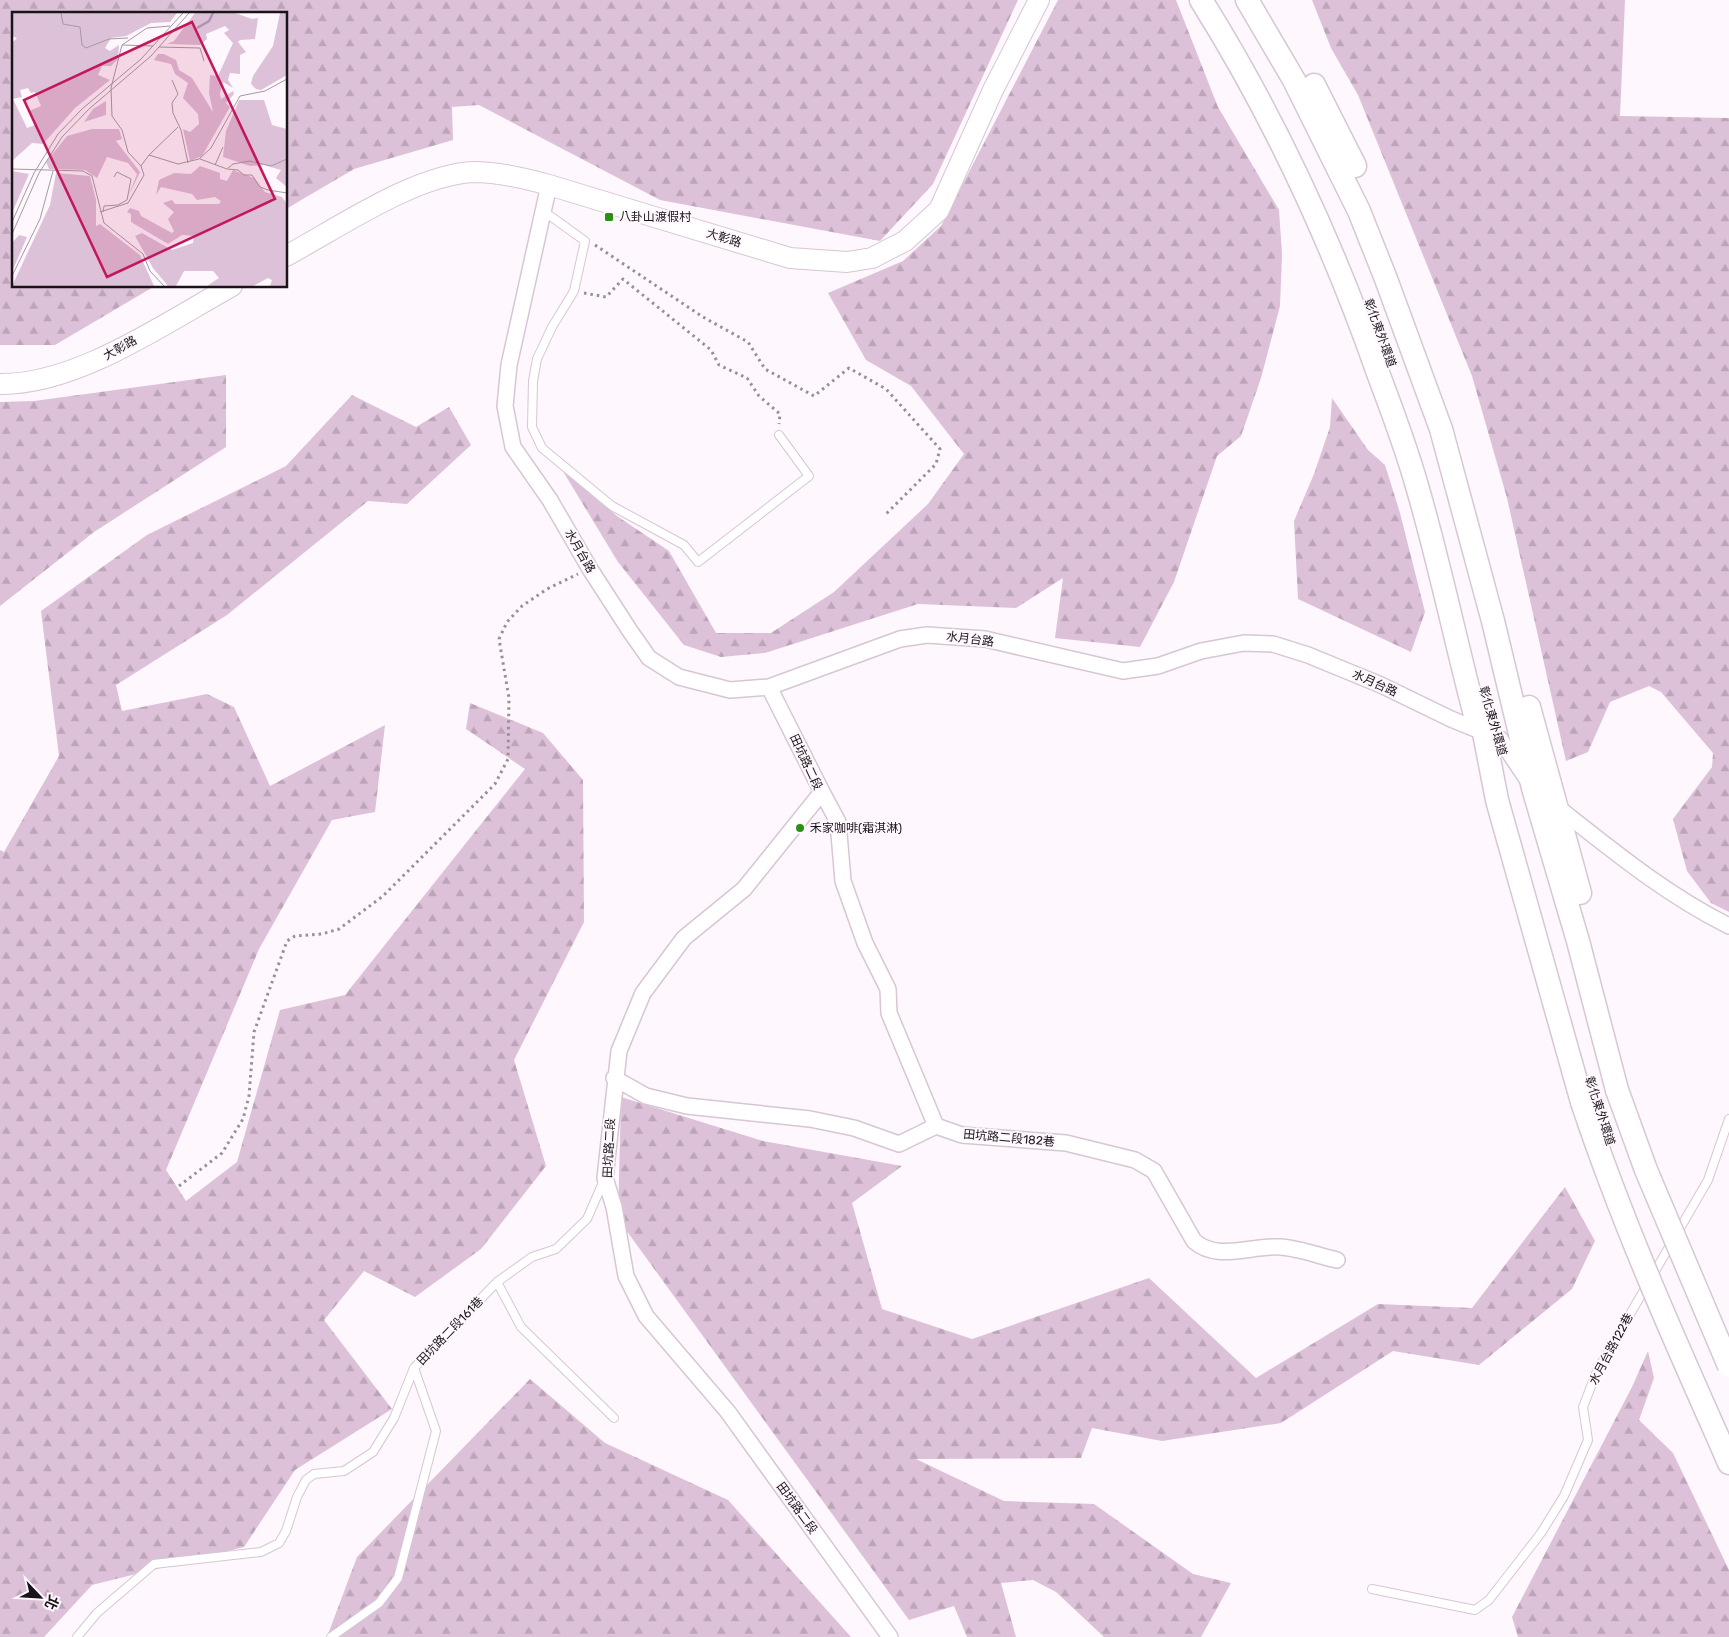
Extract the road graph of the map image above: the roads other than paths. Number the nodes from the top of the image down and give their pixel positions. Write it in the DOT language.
graph roads {
  1 [pos="1039,0"];
  2 [pos="1201,0"];
  3 [pos="1218,0"];
  4 [pos="1259,6"];
  5 [pos="1231,34"];
  6 [pos="549,185"];
  7 [pos="542,210"];
  8 [pos="288,255"];
  9 [pos="228,288"];
  10 [pos="0,384"];
  11 [pos="779,435"];
  12 [pos="1499,619"];
  13 [pos="769,687"];
  14 [pos="1492,736"];
  15 [pos="1533,788"];
  16 [pos="822,792"];
  17 [pos="1556,806"];
  18 [pos="1729,926"];
  19 [pos="614,1078"];
  20 [pos="1624,1087"];
  21 [pos="1729,1119"];
  22 [pos="936,1126"];
  23 [pos="605,1178"];
  24 [pos="1338,1260"];
  25 [pos="497,1282"];
  26 [pos="1729,1331"];
  27 [pos="1729,1366"];
  28 [pos="414,1368"];
  29 [pos="614,1418"];
  30 [pos="1724,1434"];
  31 [pos="1729,1463"];
  32 [pos="1372,1589"];
  33 [pos="76,1637"];
  34 [pos="332,1637"];
  35 [pos="890,1637"];
  1 -- 6 [label="main road, 大彰路"];
  2 -- 5 [label="main road"];
  3 -- 5 [label="main road, 彰化東外環道"];
  4 -- 12 [label="main road, 彰化東外環道"];
  5 -- 14 [label="main road, 彰化東外環道"];
  6 -- 7 [label="street, 水月台路"];
  6 -- 8 [label="main road, 大彰路"];
  7 -- 11 [label="lane"];
  7 -- 13 [label="street, 水月台路"];
  9 -- 10 [label="main road, 大彰路"];
  12 -- 15 [label="main road, 彰化東外環道"];
  12 -- 17 [label="main road"];
  13 -- 14 [label="street, 水月台路"];
  13 -- 16 [label="street, 田坑路二段"];
  14 -- 15 [label="street"];
  14 -- 30 [label="main road, 彰化東外環道"];
  15 -- 17 [label="street"];
  15 -- 20 [label="main road, 彰化東外環道"];
  16 -- 19 [label="street, 田坑路二段"];
  16 -- 22 [label="street"];
  17 -- 18 [label="street"];
  17 -- 20 [label="main road"];
  19 -- 22 [label="street"];
  19 -- 23 [label="street, 田坑路二段"];
  20 -- 26 [label="main road"];
  20 -- 27 [label="main road, 彰化東外環道, bridge"];
  21 -- 32 [label="lane, 水月台路122巷"];
  22 -- 24 [label="street, 田坑路二段182巷"];
  23 -- 25 [label="lane, 田坑路二段161巷"];
  23 -- 35 [label="street, 田坑路二段"];
  25 -- 28 [label="lane, 田坑路二段161巷"];
  25 -- 29 [label="lane"];
  28 -- 33 [label="lane, 田坑路二段161巷"];
  28 -- 34 [label="lane"];
  30 -- 31 [label="main road, 彰化東外環道"];
}
